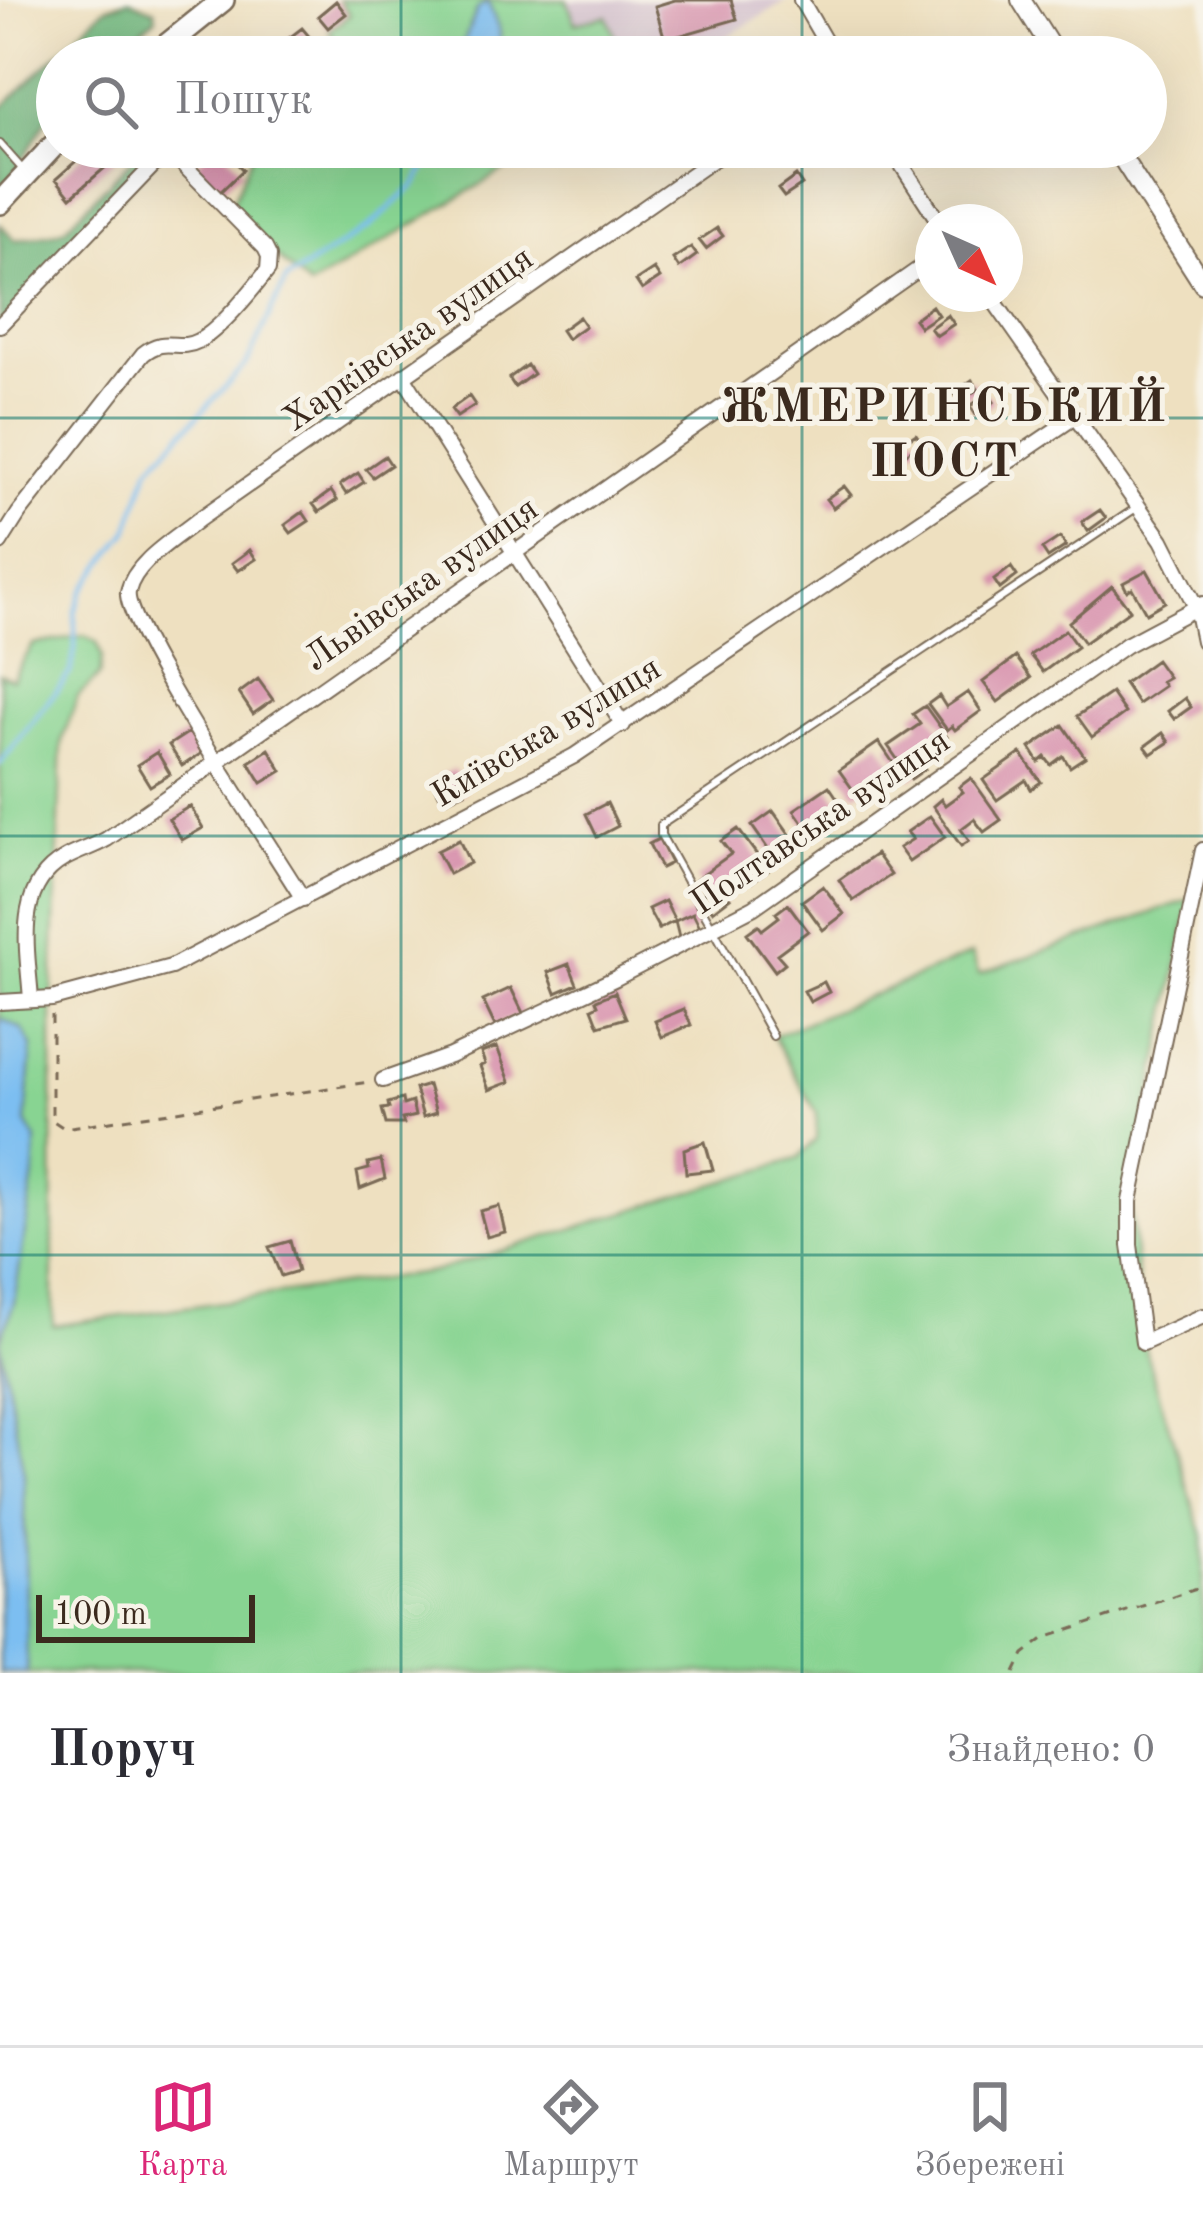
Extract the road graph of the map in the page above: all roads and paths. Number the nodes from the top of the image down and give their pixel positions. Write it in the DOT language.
graph roads {
  1 [pos="223,0"];
  2 [pos="801,0"];
  3 [pos="1021,0"];
  4 [pos="178,36"];
  5 [pos="821,36"];
  6 [pos="1044,36"];
  7 [pos="0,144"];
  8 [pos="36,164"];
  9 [pos="148,168"];
  10 [pos="187,168"];
  11 [pos="701,168"];
  12 [pos="904,168"];
  13 [pos="1128,168"];
  14 [pos="27,174"];
  15 [pos="0,203"];
  16 [pos="927,204"];
  17 [pos="915,272"];
  18 [pos="1203,284"];
  19 [pos="1002,312"];
  20 [pos="0,326"];
  21 [pos="403,376"];
  22 [pos="1076,416"];
  23 [pos="1139,506"];
  24 [pos="0,543"];
  25 [pos="513,553"];
  26 [pos="1200,606"];
  27 [pos="1203,641"];
  28 [pos="623,725"];
  29 [pos="219,761"];
  30 [pos="1203,850"];
  31 [pos="302,899"];
  32 [pos="712,931"];
  33 [pos="52,999"];
  34 [pos="31,1000"];
  35 [pos="0,1002"];
  36 [pos="773,1036"];
  37 [pos="383,1080"];
  38 [pos="1203,1316"];
  39 [pos="1203,1586"];
  40 [pos="1015,1673"];
  1 -- 4 [label="main road"];
  2 -- 5 [label="street"];
  3 -- 6 [label="street"];
  7 -- 14 [label="lane"];
  8 -- 14 [label="main road"];
  9 -- 20 [label="street"];
  10 -- 24 [label="street"];
  11 -- 21 [label="street, Харківська вулиця"];
  12 -- 16 [label="street"];
  13 -- 18 [label="street"];
  14 -- 15 [label="main road"];
  17 -- 25 [label="street, Львівська вулиця"];
  19 -- 22 [label="street"];
  21 -- 25 [label="street"];
  21 -- 29 [label="street, Харківська вулиця"];
  22 -- 23 [label="street"];
  22 -- 28 [label="street, Київська вулиця"];
  23 -- 26 [label="street"];
  23 -- 32 [label="lane"];
  25 -- 28 [label="street"];
  25 -- 29 [label="street, Львівська вулиця"];
  26 -- 27 [label="street"];
  26 -- 32 [label="street, Полтавська вулиця"];
  28 -- 31 [label="street, Київська вулиця"];
  29 -- 31 [label="street"];
  29 -- 34 [label="street, Львівська вулиця"];
  30 -- 38 [label="street"];
  31 -- 33 [label="street, Київська вулиця"];
  32 -- 36 [label="lane"];
  32 -- 37 [label="street, Полтавська вулиця"];
  33 -- 34 [label="street, Київська вулиця"];
  33 -- 37 [label="path"];
  34 -- 35 [label="street, Київська вулиця"];
  39 -- 40 [label="path"];
}
